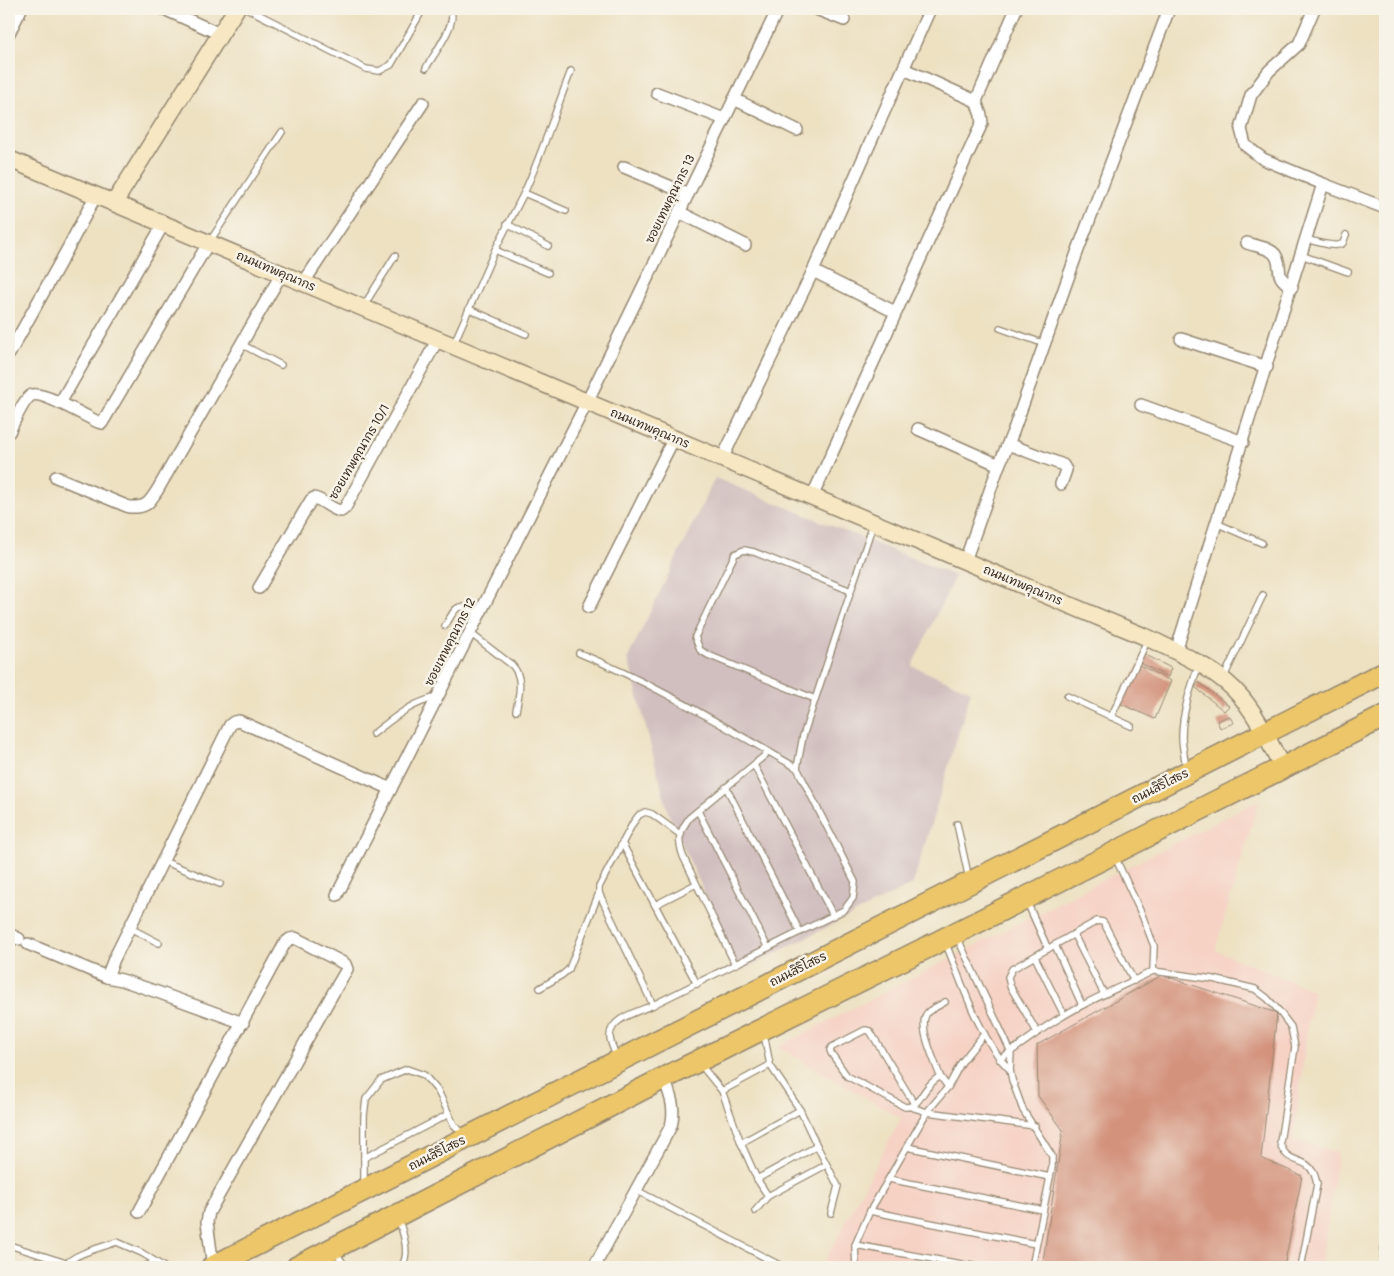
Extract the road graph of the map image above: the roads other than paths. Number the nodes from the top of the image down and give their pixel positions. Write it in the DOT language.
graph roads {
  1 [pos="21,9"];
  2 [pos="164,9"];
  3 [pos="236,9"];
  4 [pos="248,9"];
  5 [pos="423,9"];
  6 [pos="449,9"];
  7 [pos="778,9"];
  8 [pos="816,9"];
  9 [pos="930,9"];
  10 [pos="1016,9"];
  11 [pos="1169,9"];
  12 [pos="1314,9"];
  13 [pos="844,20"];
  14 [pos="9,33"];
  15 [pos="220,34"];
  16 [pos="426,68"];
  17 [pos="904,69"];
  18 [pos="572,71"];
  19 [pos="657,92"];
  20 [pos="734,99"];
  21 [pos="976,101"];
  22 [pos="423,103"];
  23 [pos="724,119"];
  24 [pos="797,130"];
  25 [pos="282,132"];
  26 [pos="10,163"];
  27 [pos="624,167"];
  28 [pos="1323,184"];
  29 [pos="524,194"];
  30 [pos="688,194"];
  31 [pos="96,195"];
  32 [pos="114,203"];
  33 [pos="1385,208"];
  34 [pos="566,211"];
  35 [pos="679,212"];
  36 [pos="164,223"];
  37 [pos="507,224"];
  38 [pos="1346,235"];
  39 [pos="1305,239"];
  40 [pos="209,242"];
  41 [pos="1247,243"];
  42 [pos="744,245"];
  43 [pos="548,246"];
  44 [pos="494,250"];
  45 [pos="1300,255"];
  46 [pos="395,256"];
  47 [pos="813,271"];
  48 [pos="1348,272"];
  49 [pos="282,273"];
  50 [pos="548,273"];
  51 [pos="304,282"];
  52 [pos="1292,287"];
  53 [pos="362,307"];
  54 [pos="469,309"];
  55 [pos="895,312"];
  56 [pos="1000,328"];
  57 [pos="526,334"];
  58 [pos="1181,339"];
  59 [pos="446,342"];
  60 [pos="241,344"];
  61 [pos="1045,344"];
  62 [pos="9,354"];
  63 [pos="281,365"];
  64 [pos="1267,367"];
  65 [pos="587,402"];
  66 [pos="60,403"];
  67 [pos="1141,405"];
  68 [pos="918,429"];
  69 [pos="9,431"];
  70 [pos="674,438"];
  71 [pos="1243,442"];
  72 [pos="1008,444"];
  73 [pos="722,459"];
  74 [pos="999,465"];
  75 [pos="56,477"];
  76 [pos="1061,484"];
  77 [pos="812,497"];
  78 [pos="874,522"];
  79 [pos="1216,523"];
  80 [pos="1262,544"];
  81 [pos="965,561"];
  82 [pos="259,588"];
  83 [pos="851,591"];
  84 [pos="1263,595"];
  85 [pos="589,607"];
  86 [pos="480,613"];
  87 [pos="445,626"];
  88 [pos="470,633"];
  89 [pos="1148,638"];
  90 [pos="1176,651"];
  91 [pos="579,653"];
  92 [pos="1199,663"];
  93 [pos="1385,672"];
  94 [pos="1223,679"];
  95 [pos="1067,696"];
  96 [pos="438,697"];
  97 [pos="815,699"];
  98 [pos="516,711"];
  99 [pos="1385,716"];
  100 [pos="1111,717"];
  101 [pos="1131,726"];
  102 [pos="1265,733"];
  103 [pos="373,734"];
  104 [pos="769,752"];
  105 [pos="754,765"];
  106 [pos="797,768"];
  107 [pos="1282,768"];
  108 [pos="1187,772"];
  109 [pos="726,787"];
  110 [pos="391,789"];
  111 [pos="698,811"];
  112 [pos="957,824"];
  113 [pos="681,835"];
  114 [pos="622,843"];
  115 [pos="1113,852"];
  116 [pos="163,861"];
  117 [pos="970,882"];
  118 [pos="220,884"];
  119 [pos="696,884"];
  120 [pos="599,894"];
  121 [pos="337,895"];
  122 [pos="1025,897"];
  123 [pos="655,905"];
  124 [pos="833,915"];
  125 [pos="130,928"];
  126 [pos="800,932"];
  127 [pos="1074,935"];
  128 [pos="950,936"];
  129 [pos="18,939"];
  130 [pos="159,943"];
  131 [pos="1054,945"];
  132 [pos="768,948"];
  133 [pos="1048,949"];
  134 [pos="1035,957"];
  135 [pos="736,964"];
  136 [pos="1152,972"];
  137 [pos="107,977"];
  138 [pos="1134,981"];
  139 [pos="697,984"];
  140 [pos="540,988"];
  141 [pos="1104,994"];
  142 [pos="945,1002"];
  143 [pos="1082,1005"];
  144 [pos="653,1006"];
  145 [pos="1064,1015"];
  146 [pos="243,1023"];
  147 [pos="763,1030"];
  148 [pos="1037,1032"];
  149 [pos="984,1034"];
  150 [pos="1011,1052"];
  151 [pos="999,1059"];
  152 [pos="618,1061"];
  153 [pos="699,1062"];
  154 [pos="770,1065"];
  155 [pos="1010,1070"];
  156 [pos="940,1076"];
  157 [pos="664,1078"];
  158 [pos="948,1087"];
  159 [pos="722,1091"];
  160 [pos="913,1106"];
  161 [pos="800,1110"];
  162 [pos="927,1112"];
  163 [pos="449,1114"];
  164 [pos="1034,1126"];
  165 [pos="468,1137"];
  166 [pos="741,1143"];
  167 [pos="817,1146"];
  168 [pos="907,1147"];
  169 [pos="364,1158"];
  170 [pos="826,1165"];
  171 [pos="1050,1176"];
  172 [pos="757,1179"];
  173 [pos="889,1179"];
  174 [pos="364,1190"];
  175 [pos="636,1190"];
  176 [pos="768,1196"];
  177 [pos="1043,1210"];
  178 [pos="756,1211"];
  179 [pos="870,1211"];
  180 [pos="139,1212"];
  181 [pos="831,1213"];
  182 [pos="398,1215"];
  183 [pos="1036,1244"];
  184 [pos="9,1245"];
  185 [pos="855,1245"];
  186 [pos="1384,1248"];
  187 [pos="333,1249"];
  188 [pos="155,1262"];
  189 [pos="65,1265"];
  190 [pos="144,1267"];
  191 [pos="164,1267"];
  192 [pos="212,1267"];
  193 [pos="298,1267"];
  194 [pos="346,1267"];
  195 [pos="401,1267"];
  196 [pos="594,1267"];
  197 [pos="783,1267"];
  198 [pos="856,1267"];
  199 [pos="978,1267"];
  200 [pos="1032,1267"];
  201 [pos="1301,1267"];
  202 [pos="1383,1267"];
  1 -- 14 [label="street"];
  2 -- 15 [label="street"];
  3 -- 15 [label="main road"];
  4 -- 5 [label="lane"];
  6 -- 16 [label="lane"];
  7 -- 20 [label="street, ซอยเทพคุณากร 13"];
  8 -- 13 [label="street"];
  9 -- 17 [label="street"];
  10 -- 21 [label="street"];
  11 -- 61 [label="street"];
  12 -- 28 [label="street"];
  15 -- 32 [label="main road"];
  17 -- 21 [label="street"];
  17 -- 47 [label="street"];
  18 -- 29 [label="lane"];
  19 -- 23 [label="street"];
  20 -- 23 [label="street, ซอยเทพคุณากร 13"];
  20 -- 24 [label="street"];
  21 -- 55 [label="street"];
  22 -- 51 [label="street"];
  23 -- 30 [label="street, ซอยเทพคุณากร 13"];
  25 -- 40 [label="lane"];
  26 -- 31 [label="main road, ถนนเทพคุณากร"];
  27 -- 30 [label="street"];
  28 -- 33 [label="street"];
  28 -- 39 [label="street"];
  29 -- 34 [label="lane"];
  29 -- 37 [label="lane"];
  30 -- 35 [label="street, ซอยเทพคุณากร 13"];
  31 -- 32 [label="main road, ถนนเทพคุณากร"];
  31 -- 62 [label="street"];
  32 -- 36 [label="main road, ถนนเทพคุณากร"];
  35 -- 42 [label="street"];
  35 -- 65 [label="street, ซอยเทพคุณากร 13"];
  36 -- 40 [label="main road, ถนนเทพคุณากร"];
  36 -- 66 [label="street"];
  37 -- 43 [label="lane"];
  37 -- 44 [label="lane"];
  38 -- 39 [label="lane"];
  39 -- 45 [label="street"];
  40 -- 49 [label="main road, ถนนเทพคุณากร"];
  40 -- 66 [label="street"];
  41 -- 52 [label="street"];
  44 -- 50 [label="lane"];
  44 -- 54 [label="lane"];
  45 -- 48 [label="lane"];
  45 -- 52 [label="street"];
  46 -- 53 [label="lane"];
  47 -- 55 [label="street"];
  47 -- 73 [label="street"];
  49 -- 51 [label="main road, ถนนเทพคุณากร"];
  49 -- 60 [label="street"];
  51 -- 53 [label="main road, ถนนเทพคุณากร"];
  52 -- 64 [label="street"];
  53 -- 59 [label="main road, ถนนเทพคุณากร"];
  54 -- 57 [label="lane"];
  54 -- 59 [label="lane"];
  55 -- 77 [label="street"];
  56 -- 61 [label="lane"];
  58 -- 64 [label="street"];
  59 -- 65 [label="main road, ถนนเทพคุณากร"];
  59 -- 82 [label="street, ซอยเทพคุณากร 10/1"];
  60 -- 63 [label="lane"];
  60 -- 75 [label="street"];
  61 -- 72 [label="street"];
  64 -- 71 [label="street"];
  65 -- 70 [label="main road, ถนนเทพคุณากร"];
  65 -- 86 [label="street, ซอยเทพคุณากร 12"];
  66 -- 69 [label="street"];
  67 -- 71 [label="street"];
  68 -- 74 [label="street"];
  70 -- 73 [label="main road, ถนนเทพคุณากร"];
  70 -- 85 [label="street"];
  71 -- 79 [label="street"];
  72 -- 74 [label="street"];
  72 -- 76 [label="street"];
  73 -- 77 [label="main road, ถนนเทพคุณากร"];
  74 -- 81 [label="street"];
  77 -- 78 [label="main road, ถนนเทพคุณากร"];
  78 -- 81 [label="main road, ถนนเทพคุณากร"];
  78 -- 83 [label="lane"];
  79 -- 80 [label="lane"];
  79 -- 90 [label="street"];
  81 -- 89 [label="main road, ถนนเทพคุณากร"];
  83 -- 97 [label="lane"];
  83 -- 97 [label="lane"];
  84 -- 94 [label="lane"];
  86 -- 87 [label="lane"];
  86 -- 88 [label="street, ซอยเทพคุณากร 12"];
  88 -- 96 [label="street, ซอยเทพคุณากร 12"];
  88 -- 98 [label="lane"];
  89 -- 90 [label="main road, ถนนเทพคุณากร"];
  89 -- 100 [label="lane"];
  90 -- 92 [label="main road, ถนนเทพคุณากร"];
  91 -- 104 [label="lane"];
  92 -- 94 [label="main road, ถนนเทพคุณากร"];
  92 -- 108 [label="lane"];
  93 -- 102 [label="highway, ถนนสิริโสธร"];
  94 -- 102 [label="main road, ถนนเทพคุณากร"];
  95 -- 100 [label="lane"];
  96 -- 103 [label="lane"];
  96 -- 110 [label="street, ซอยเทพคุณากร 12"];
  97 -- 106 [label="lane"];
  99 -- 107 [label="highway"];
  100 -- 101 [label="lane"];
  102 -- 107 [label="main road, ถนนเทพคุณากร"];
  102 -- 108 [label="highway, ถนนสิริโสธร"];
  104 -- 105 [label="lane"];
  104 -- 106 [label="lane"];
  105 -- 109 [label="lane"];
  105 -- 124 [label="lane"];
  106 -- 124 [label="lane"];
  107 -- 115 [label="highway"];
  108 -- 117 [label="highway, ถนนสิริโสธร"];
  109 -- 111 [label="lane"];
  109 -- 126 [label="lane"];
  110 -- 116 [label="street"];
  110 -- 121 [label="street, ซอยเทพคุณากร 12"];
  111 -- 113 [label="lane"];
  111 -- 132 [label="lane"];
  112 -- 117 [label="lane"];
  113 -- 114 [label="lane"];
  113 -- 119 [label="lane"];
  114 -- 120 [label="lane"];
  114 -- 123 [label="lane"];
  115 -- 122 [label="highway"];
  115 -- 136 [label="lane"];
  116 -- 118 [label="lane"];
  116 -- 125 [label="street"];
  117 -- 152 [label="highway, ถนนสิริโสธร"];
  119 -- 123 [label="lane"];
  119 -- 135 [label="lane"];
  120 -- 140 [label="lane"];
  120 -- 144 [label="lane"];
  122 -- 128 [label="highway"];
  122 -- 133 [label="lane"];
  123 -- 139 [label="lane"];
  124 -- 126 [label="lane"];
  125 -- 130 [label="lane"];
  125 -- 137 [label="street"];
  126 -- 132 [label="lane"];
  127 -- 131 [label="lane"];
  127 -- 138 [label="lane"];
  127 -- 141 [label="lane"];
  128 -- 147 [label="highway"];
  128 -- 149 [label="lane"];
  128 -- 150 [label="lane"];
  129 -- 137 [label="street"];
  131 -- 133 [label="lane"];
  131 -- 143 [label="lane"];
  132 -- 135 [label="lane"];
  133 -- 134 [label="lane"];
  134 -- 145 [label="lane"];
  134 -- 148 [label="lane"];
  135 -- 139 [label="lane"];
  136 -- 138 [label="lane"];
  136 -- 201 [label="lane"];
  137 -- 146 [label="street"];
  138 -- 141 [label="lane"];
  139 -- 144 [label="lane"];
  141 -- 143 [label="lane"];
  142 -- 156 [label="lane"];
  143 -- 145 [label="lane"];
  144 -- 152 [label="lane"];
  145 -- 148 [label="lane"];
  146 -- 180 [label="street"];
  146 -- 192 [label="street"];
  147 -- 153 [label="highway"];
  147 -- 154 [label="lane"];
  148 -- 150 [label="lane"];
  149 -- 151 [label="lane"];
  149 -- 158 [label="lane"];
  150 -- 151 [label="lane"];
  150 -- 155 [label="lane"];
  151 -- 155 [label="lane"];
  152 -- 165 [label="highway, ถนนสิริโสธร"];
  153 -- 157 [label="highway"];
  153 -- 159 [label="lane"];
  154 -- 159 [label="lane"];
  154 -- 161 [label="lane"];
  155 -- 164 [label="lane"];
  156 -- 158 [label="lane"];
  156 -- 160 [label="lane"];
  157 -- 175 [label="street"];
  157 -- 182 [label="highway"];
  158 -- 162 [label="lane"];
  159 -- 166 [label="lane"];
  160 -- 160 [label="lane"];
  160 -- 162 [label="lane"];
  161 -- 166 [label="lane"];
  161 -- 167 [label="lane"];
  162 -- 164 [label="lane"];
  162 -- 168 [label="lane"];
  163 -- 165 [label="lane"];
  163 -- 169 [label="lane"];
  163 -- 169 [label="lane"];
  164 -- 171 [label="lane"];
  165 -- 174 [label="highway, ถนนสิริโสธร"];
  166 -- 172 [label="lane"];
  167 -- 170 [label="lane"];
  167 -- 172 [label="lane"];
  168 -- 171 [label="lane"];
  168 -- 173 [label="lane"];
  169 -- 174 [label="lane"];
  170 -- 176 [label="lane"];
  170 -- 181 [label="lane"];
  171 -- 177 [label="lane"];
  172 -- 176 [label="lane"];
  173 -- 177 [label="lane"];
  173 -- 179 [label="lane"];
  174 -- 192 [label="highway, ถนนสิริโสธร"];
  175 -- 196 [label="street"];
  175 -- 197 [label="lane"];
  176 -- 178 [label="lane"];
  177 -- 183 [label="lane"];
  179 -- 183 [label="lane"];
  179 -- 185 [label="lane"];
  182 -- 187 [label="highway"];
  182 -- 195 [label="lane"];
  183 -- 200 [label="lane"];
  184 -- 189 [label="lane"];
  185 -- 198 [label="lane"];
  185 -- 199 [label="lane"];
  186 -- 202 [label="lane"];
  187 -- 193 [label="highway"];
  187 -- 194 [label="lane"];
  188 -- 189 [label="lane"];
  188 -- 190 [label="lane"];
  188 -- 191 [label="lane"];
}
